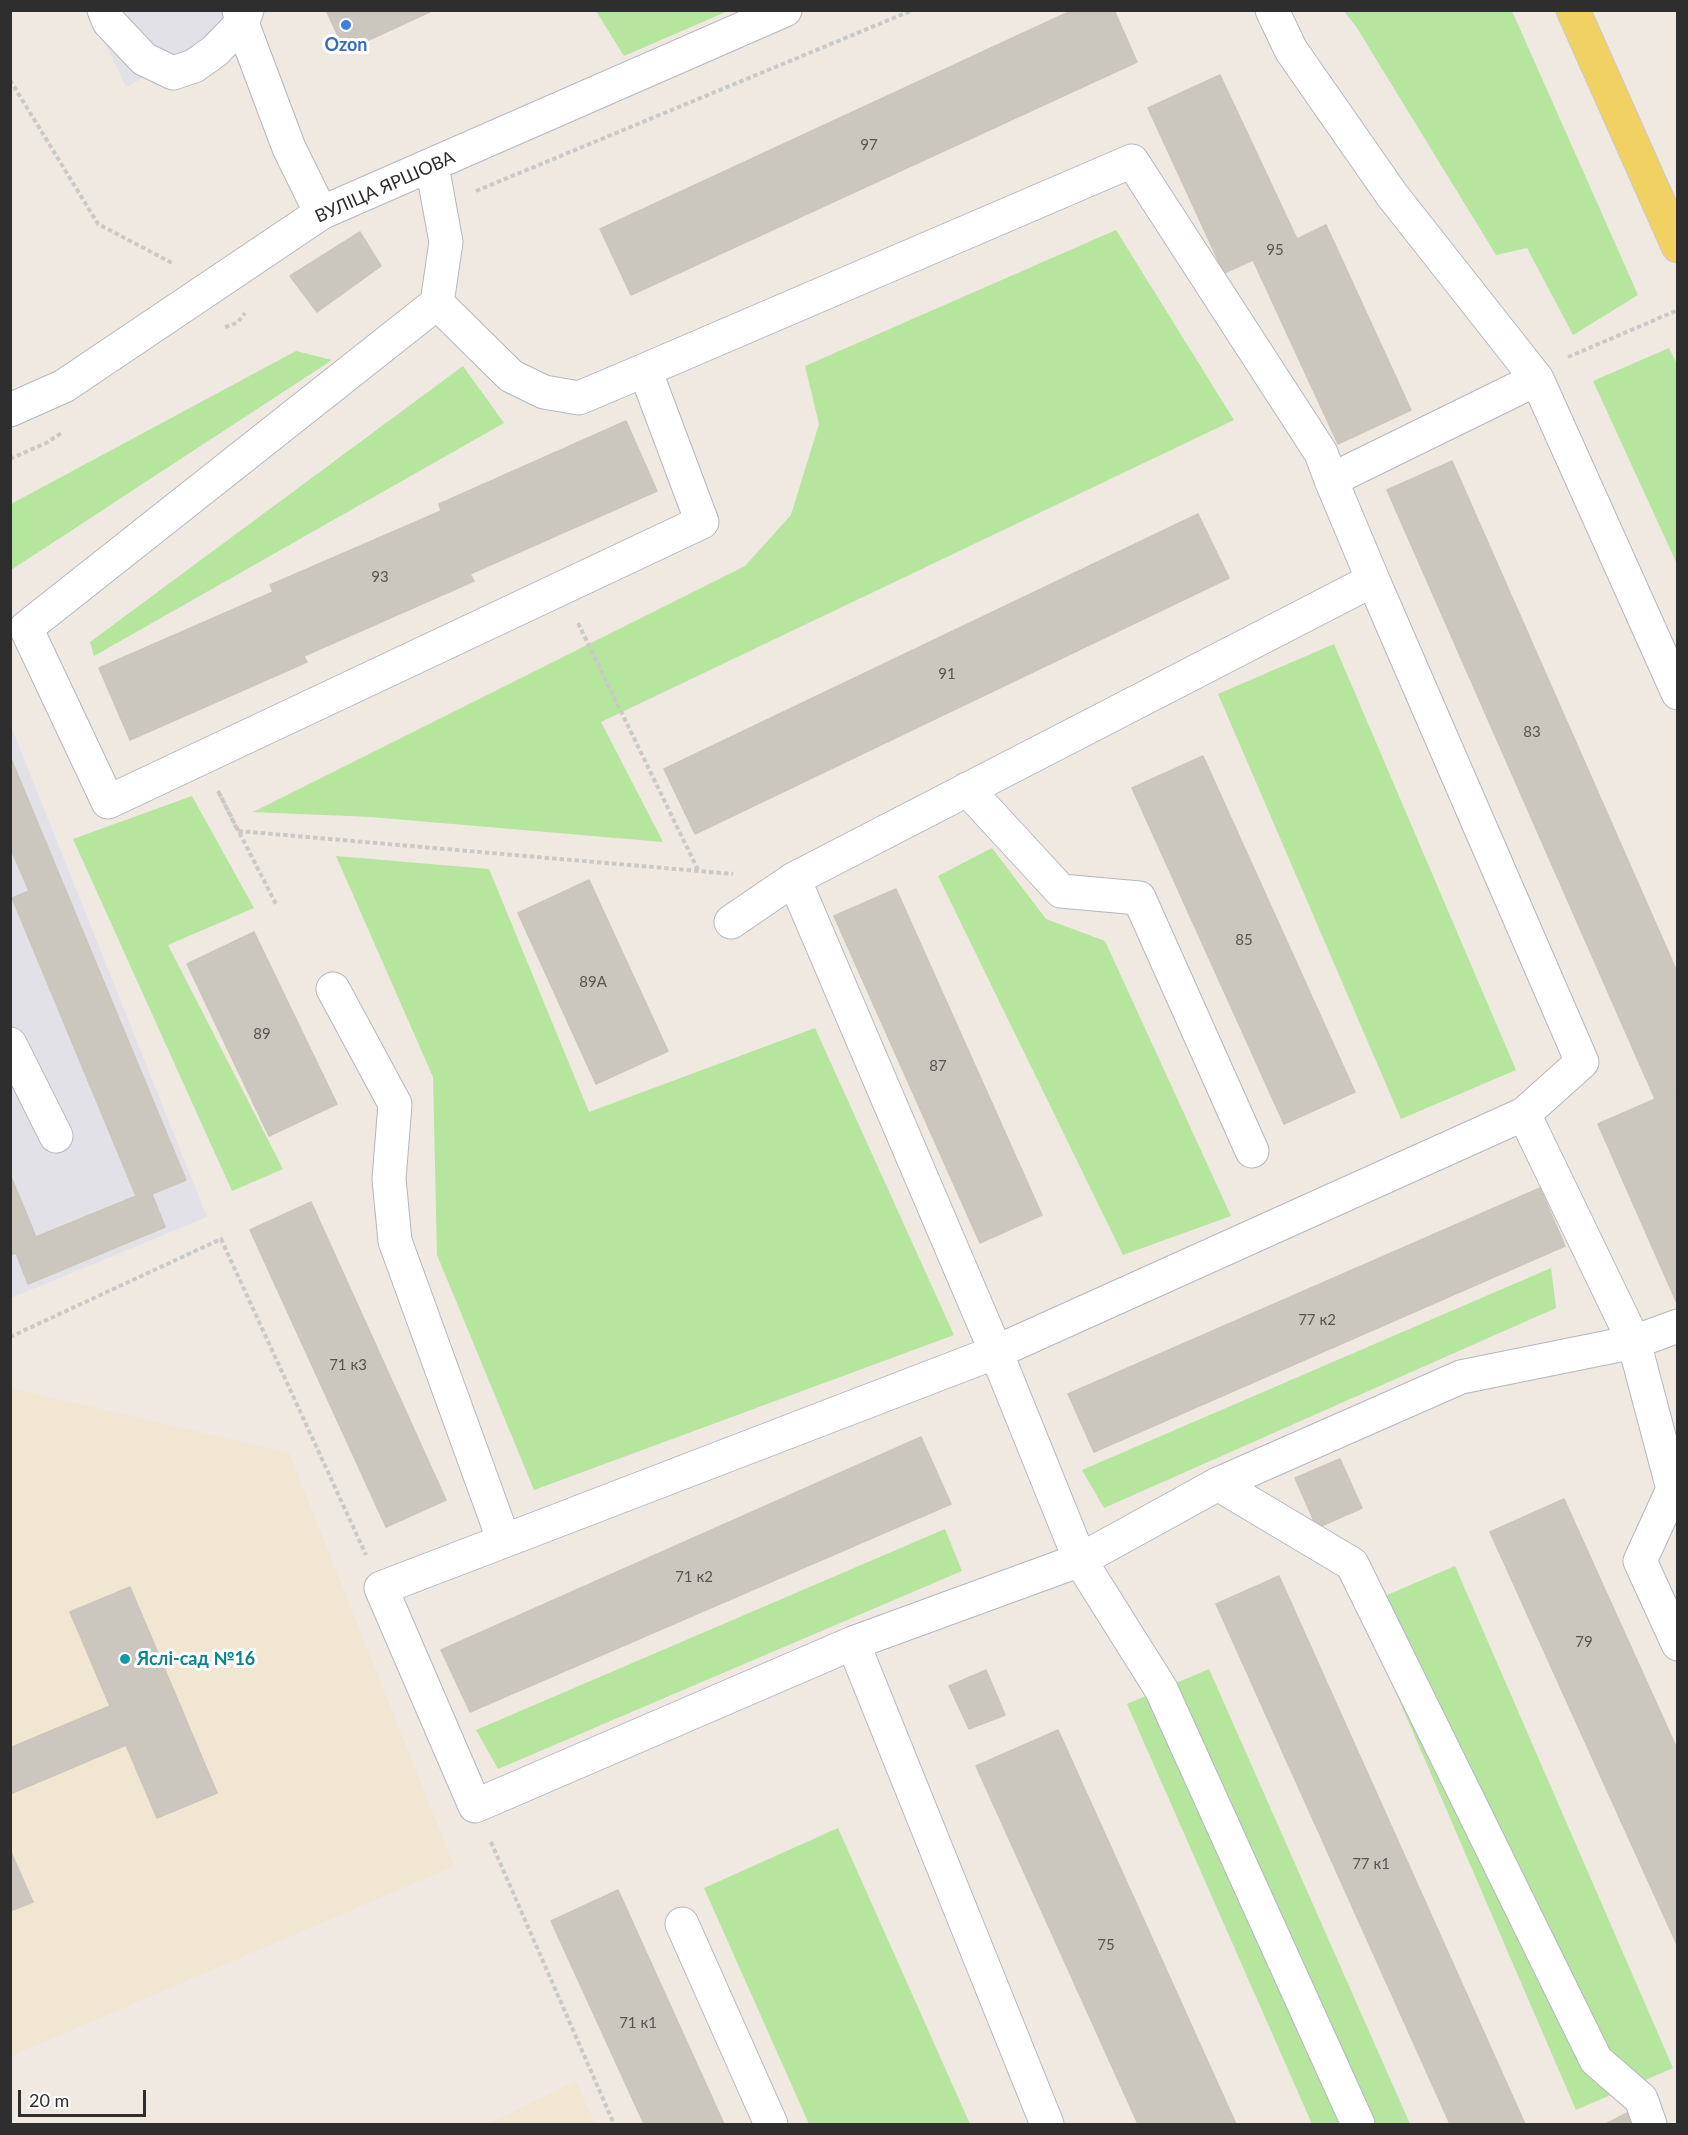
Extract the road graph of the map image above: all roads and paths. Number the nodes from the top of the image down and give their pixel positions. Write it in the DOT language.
graph roads {
  1 [pos="104,10"];
  2 [pos="785,10"];
  3 [pos="913,10"];
  4 [pos="1272,10"];
  5 [pos="1573,10"];
  6 [pos="243,15"];
  7 [pos="10,80"];
  8 [pos="432,166"];
  9 [pos="467,195"];
  10 [pos="321,213"];
  11 [pos="1677,246"];
  12 [pos="200,294"];
  13 [pos="436,303"];
  14 [pos="252,305"];
  15 [pos="1677,309"];
  16 [pos="1565,359"];
  17 [pos="645,370"];
  18 [pos="1537,379"];
  19 [pos="10,410"];
  20 [pos="1331,480"];
  21 [pos="1373,580"];
  22 [pos="561,589"];
  23 [pos="18,634"];
  24 [pos="1677,693"];
  25 [pos="201,758"];
  26 [pos="967,789"];
  27 [pos="698,871"];
  28 [pos="734,874"];
  29 [pos="794,879"];
  30 [pos="277,906"];
  31 [pos="730,922"];
  32 [pos="333,989"];
  33 [pos="10,1044"];
  34 [pos="1524,1114"];
  35 [pos="56,1136"];
  36 [pos="1252,1151"];
  37 [pos="1677,1326"];
  38 [pos="10,1337"];
  39 [pos="1634,1342"];
  40 [pos="996,1352"];
  41 [pos="1218,1484"];
  42 [pos="504,1541"];
  43 [pos="1080,1560"];
  44 [pos="381,1588"];
  45 [pos="853,1643"];
  46 [pos="1677,1644"];
  47 [pos="475,1806"];
  48 [pos="682,1924"];
  49 [pos="614,2124"];
  50 [pos="771,2124"];
  51 [pos="1047,2124"];
  52 [pos="1358,2124"];
  53 [pos="1650,2124"];
  1 -- 6 [label="street"];
  2 -- 8 [label="street, ВУЛІЦА ЯРШОВА"];
  3 -- 9 [label="path"];
  4 -- 18 [label="street"];
  5 -- 11 [label="main road"];
  6 -- 10 [label="street"];
  7 -- 12 [label="path"];
  8 -- 10 [label="street, ВУЛІЦА ЯРШОВА"];
  8 -- 13 [label="street"];
  10 -- 12 [label="street, ВУЛІЦА ЯРШОВА"];
  12 -- 14 [label="path"];
  12 -- 19 [label="street, ВУЛІЦА ЯРШОВА"];
  13 -- 17 [label="street"];
  13 -- 23 [label="street"];
  15 -- 16 [label="path"];
  17 -- 20 [label="street"];
  17 -- 22 [label="street"];
  18 -- 20 [label="street"];
  18 -- 24 [label="street"];
  20 -- 21 [label="street"];
  21 -- 26 [label="street"];
  21 -- 34 [label="street"];
  22 -- 25 [label="street"];
  22 -- 27 [label="path"];
  23 -- 25 [label="street"];
  25 -- 27 [label="path"];
  25 -- 30 [label="path"];
  26 -- 29 [label="street"];
  26 -- 36 [label="street"];
  27 -- 28 [label="path"];
  29 -- 31 [label="street"];
  29 -- 40 [label="street"];
  32 -- 42 [label="street"];
  33 -- 35 [label="street"];
  34 -- 39 [label="street"];
  34 -- 40 [label="street"];
  37 -- 39 [label="street"];
  38 -- 44 [label="path"];
  39 -- 41 [label="street"];
  39 -- 46 [label="street"];
  40 -- 42 [label="street"];
  40 -- 43 [label="street"];
  41 -- 43 [label="street"];
  41 -- 53 [label="street"];
  42 -- 44 [label="street"];
  43 -- 45 [label="street"];
  43 -- 52 [label="street"];
  44 -- 47 [label="street"];
  45 -- 47 [label="street"];
  45 -- 51 [label="street"];
  47 -- 49 [label="path"];
  48 -- 50 [label="street"];
}
